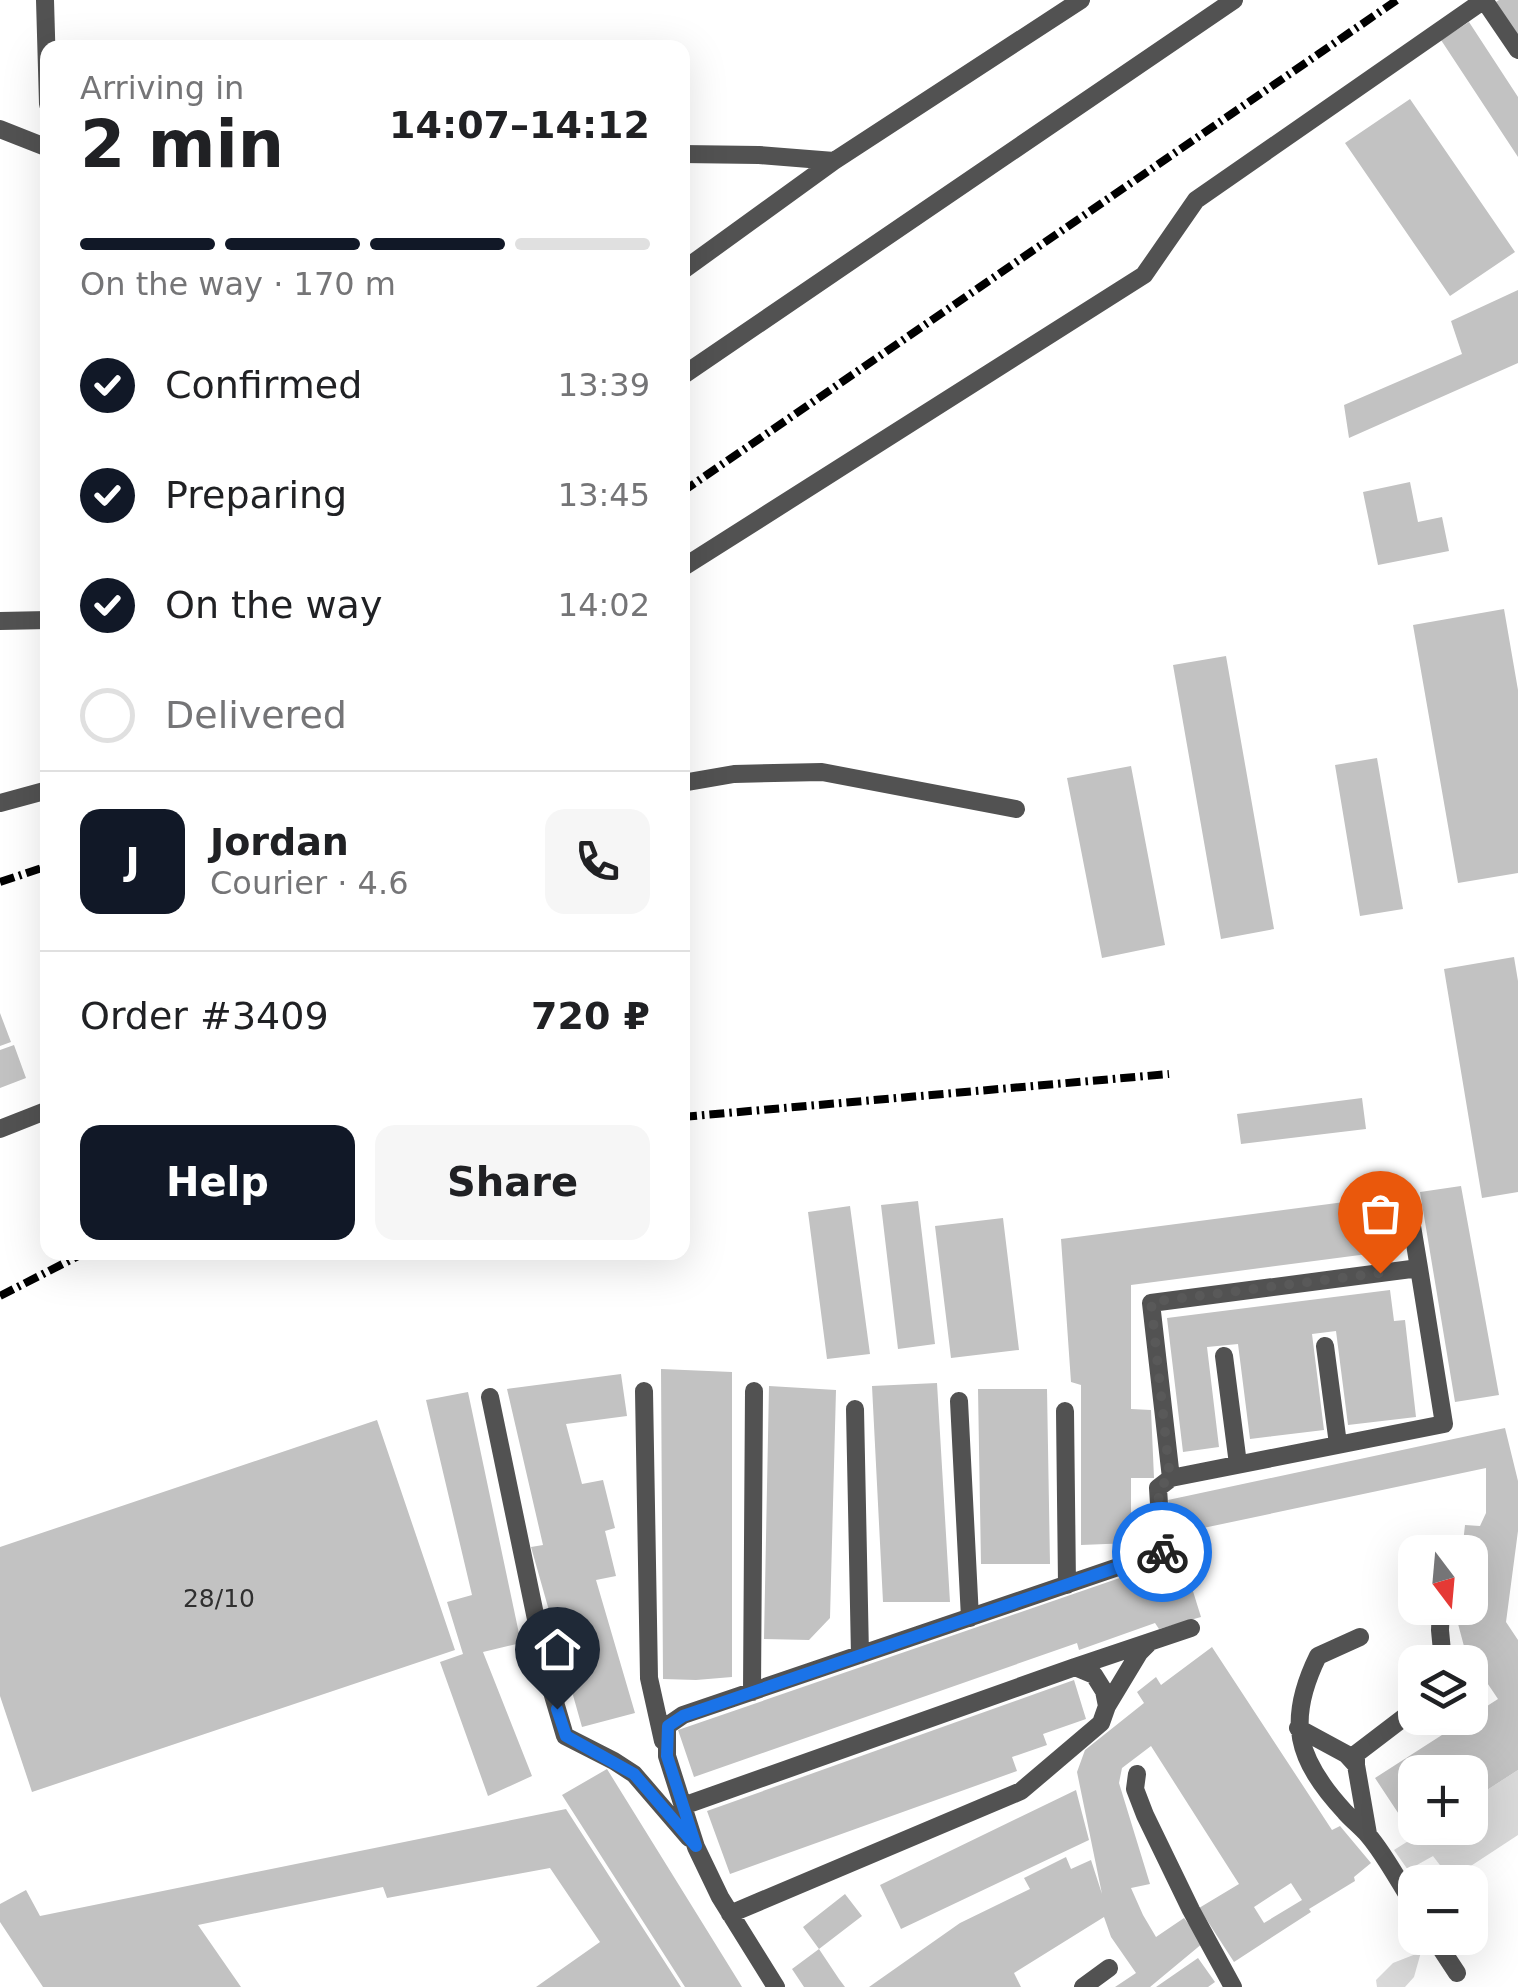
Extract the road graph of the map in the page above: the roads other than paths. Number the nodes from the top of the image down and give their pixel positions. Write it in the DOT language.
graph roads {
  1 [pos="45,0"];
  2 [pos="1081,0"];
  3 [pos="1234,0"];
  4 [pos="1484,0"];
  5 [pos="46,40"];
  6 [pos="1518,50"];
  7 [pos="0,129"];
  8 [pos="40,145"];
  9 [pos="690,154"];
  10 [pos="834,161"];
  11 [pos="690,265"];
  12 [pos="690,371"];
  13 [pos="690,563"];
  14 [pos="40,620"];
  15 [pos="0,621"];
  16 [pos="690,782"];
  17 [pos="40,792"];
  18 [pos="0,802"];
  19 [pos="1016,809"];
  20 [pos="40,1113"];
  21 [pos="0,1130"];
  22 [pos="1410,1208"];
  23 [pos="1419,1268"];
  24 [pos="1325,1346"];
  25 [pos="1224,1356"];
  26 [pos="644,1391"];
  27 [pos="754,1391"];
  28 [pos="490,1397"];
  29 [pos="959,1401"];
  30 [pos="855,1409"];
  31 [pos="1065,1411"];
  32 [pos="1338,1444"];
  33 [pos="1238,1464"];
  34 [pos="1170,1478"];
  35 [pos="1068,1584"];
  36 [pos="970,1618"];
  37 [pos="1191,1628"];
  38 [pos="1360,1637"];
  39 [pos="1149,1642"];
  40 [pos="860,1655"];
  41 [pos="1075,1667"];
  42 [pos="752,1692"];
  43 [pos="1107,1706"];
  44 [pos="1398,1722"];
  45 [pos="1298,1728"];
  46 [pos="667,1756"];
  47 [pos="1356,1765"];
  48 [pos="1137,1774"];
  49 [pos="683,1806"];
  50 [pos="1368,1834"];
  51 [pos="696,1846"];
  52 [pos="1398,1881"];
  53 [pos="730,1914"];
  54 [pos="1446,1955"];
  55 [pos="1109,1968"];
  56 [pos="1458,1973"];
  57 [pos="776,1987"];
  58 [pos="1083,1987"];
  59 [pos="1233,1987"];
  1 -- 5 [label="lane"];
  2 -- 10 [label="lane"];
  3 -- 12 [label="lane"];
  4 -- 6 [label="lane"];
  4 -- 13 [label="lane"];
  7 -- 8 [label="lane"];
  9 -- 10 [label="lane"];
  10 -- 11 [label="lane"];
  14 -- 15 [label="lane"];
  16 -- 19 [label="lane"];
  17 -- 18 [label="lane"];
  20 -- 21 [label="lane"];
  22 -- 23 [label="lane"];
  23 -- 32 [label="lane"];
  23 -- 34 [label="lane"];
  24 -- 32 [label="lane"];
  25 -- 33 [label="lane"];
  26 -- 46 [label="lane"];
  27 -- 42 [label="lane"];
  28 -- 51 [label="lane"];
  29 -- 36 [label="lane"];
  30 -- 40 [label="lane"];
  31 -- 35 [label="lane"];
  32 -- 33 [label="lane"];
  33 -- 34 [label="lane"];
  34 -- 35 [label="lane"];
  35 -- 36 [label="lane"];
  36 -- 40 [label="lane"];
  37 -- 39 [label="lane"];
  38 -- 45 [label="lane"];
  39 -- 41 [label="lane"];
  39 -- 43 [label="lane"];
  40 -- 42 [label="lane"];
  41 -- 43 [label="lane"];
  41 -- 49 [label="lane"];
  42 -- 46 [label="lane"];
  43 -- 53 [label="lane"];
  44 -- 47 [label="lane"];
  45 -- 47 [label="lane"];
  45 -- 50 [label="lane"];
  46 -- 49 [label="lane"];
  47 -- 50 [label="lane"];
  48 -- 59 [label="lane"];
  49 -- 51 [label="lane"];
  50 -- 52 [label="lane"];
  51 -- 53 [label="lane"];
  53 -- 57 [label="lane"];
  54 -- 56 [label="lane"];
  55 -- 58 [label="lane"];
}
